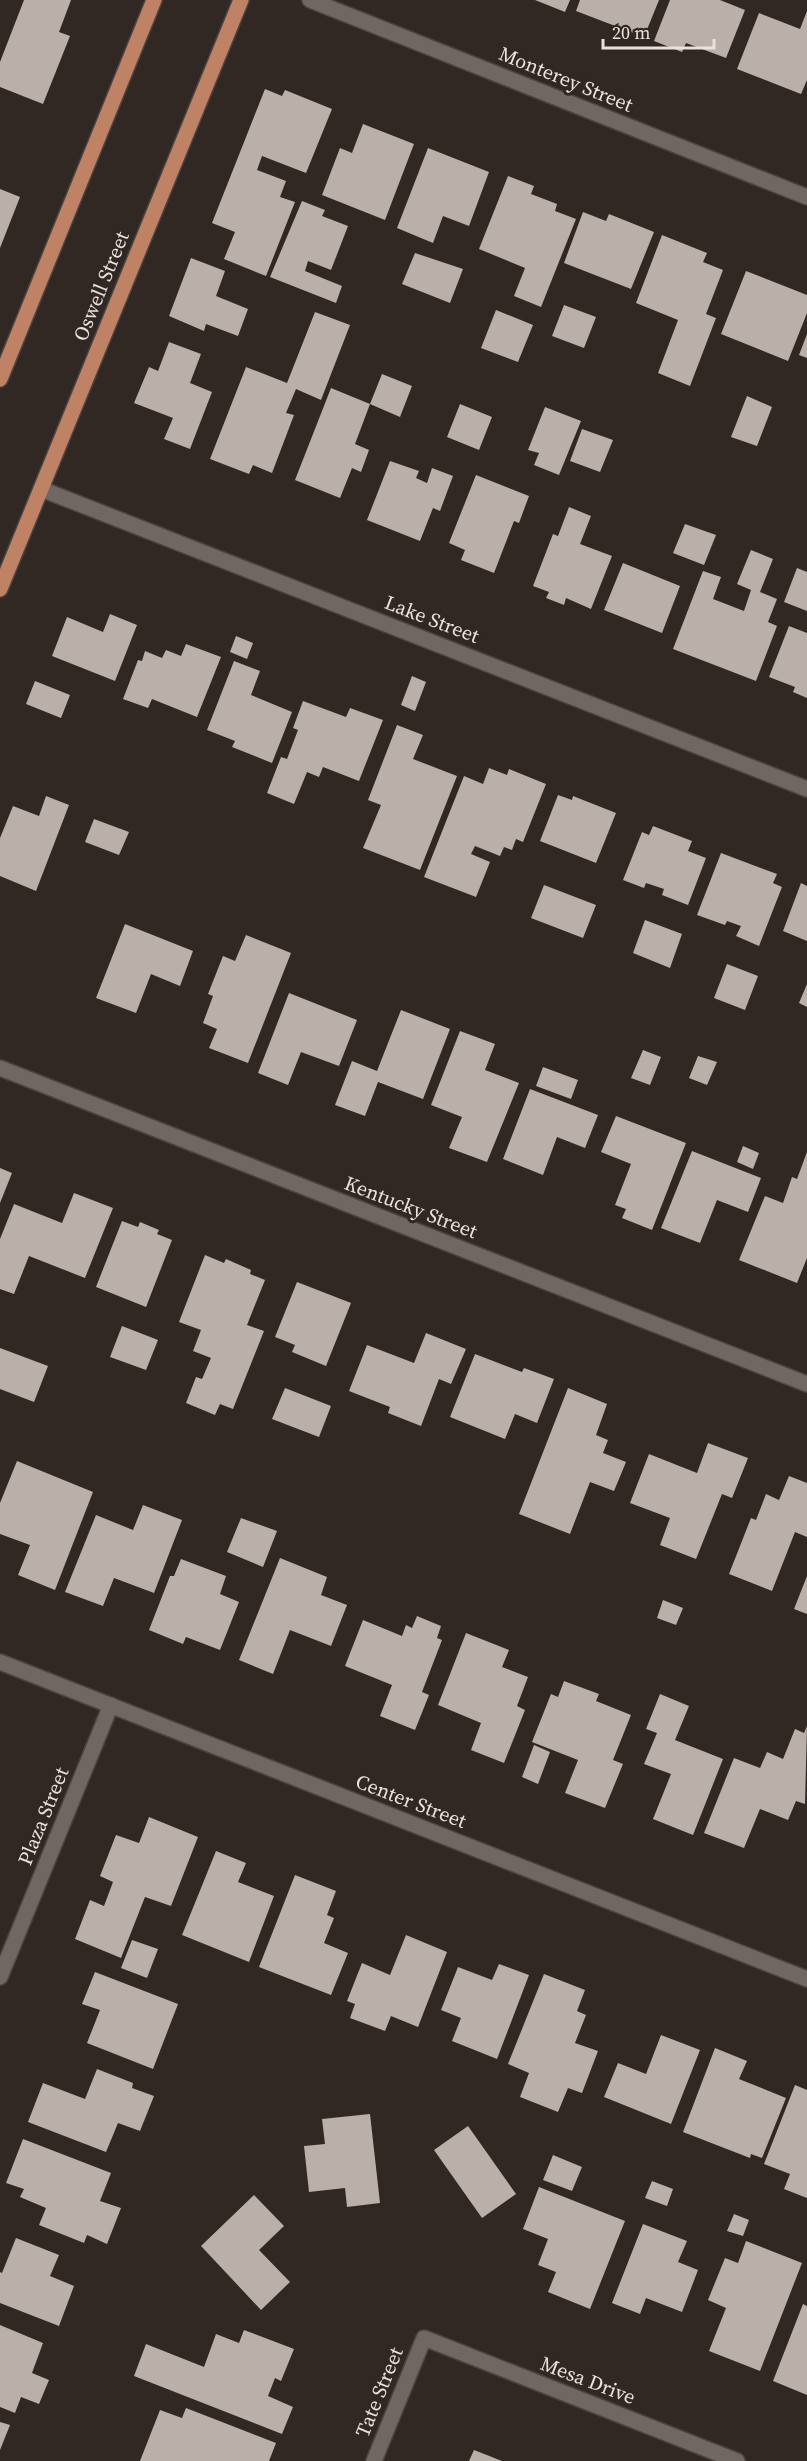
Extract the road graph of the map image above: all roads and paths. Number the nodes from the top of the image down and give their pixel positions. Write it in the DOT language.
graph roads {
  1 [pos="154,0"];
  2 [pos="241,0"];
  3 [pos="310,0"];
  4 [pos="807,197"];
  5 [pos="0,379"];
  6 [pos="41,489"];
  7 [pos="0,589"];
  8 [pos="807,789"];
  9 [pos="0,1068"];
  10 [pos="807,1384"];
  11 [pos="0,1662"];
  12 [pos="111,1705"];
  13 [pos="0,1977"];
  14 [pos="807,1979"];
  15 [pos="424,2338"];
  16 [pos="374,2461"];
  17 [pos="737,2461"];
  1 -- 5 [label="main road"];
  2 -- 6 [label="main road, Oswell Street"];
  3 -- 4 [label="street, Monterey Street"];
  6 -- 7 [label="main road, Oswell Street"];
  6 -- 8 [label="street, Lake Street"];
  9 -- 10 [label="street, Kentucky Street"];
  11 -- 12 [label="street, Center Street"];
  12 -- 13 [label="street, Plaza Street"];
  12 -- 14 [label="street, Center Street"];
  15 -- 16 [label="street, Tate Street"];
  15 -- 17 [label="street, Mesa Drive"];
}
